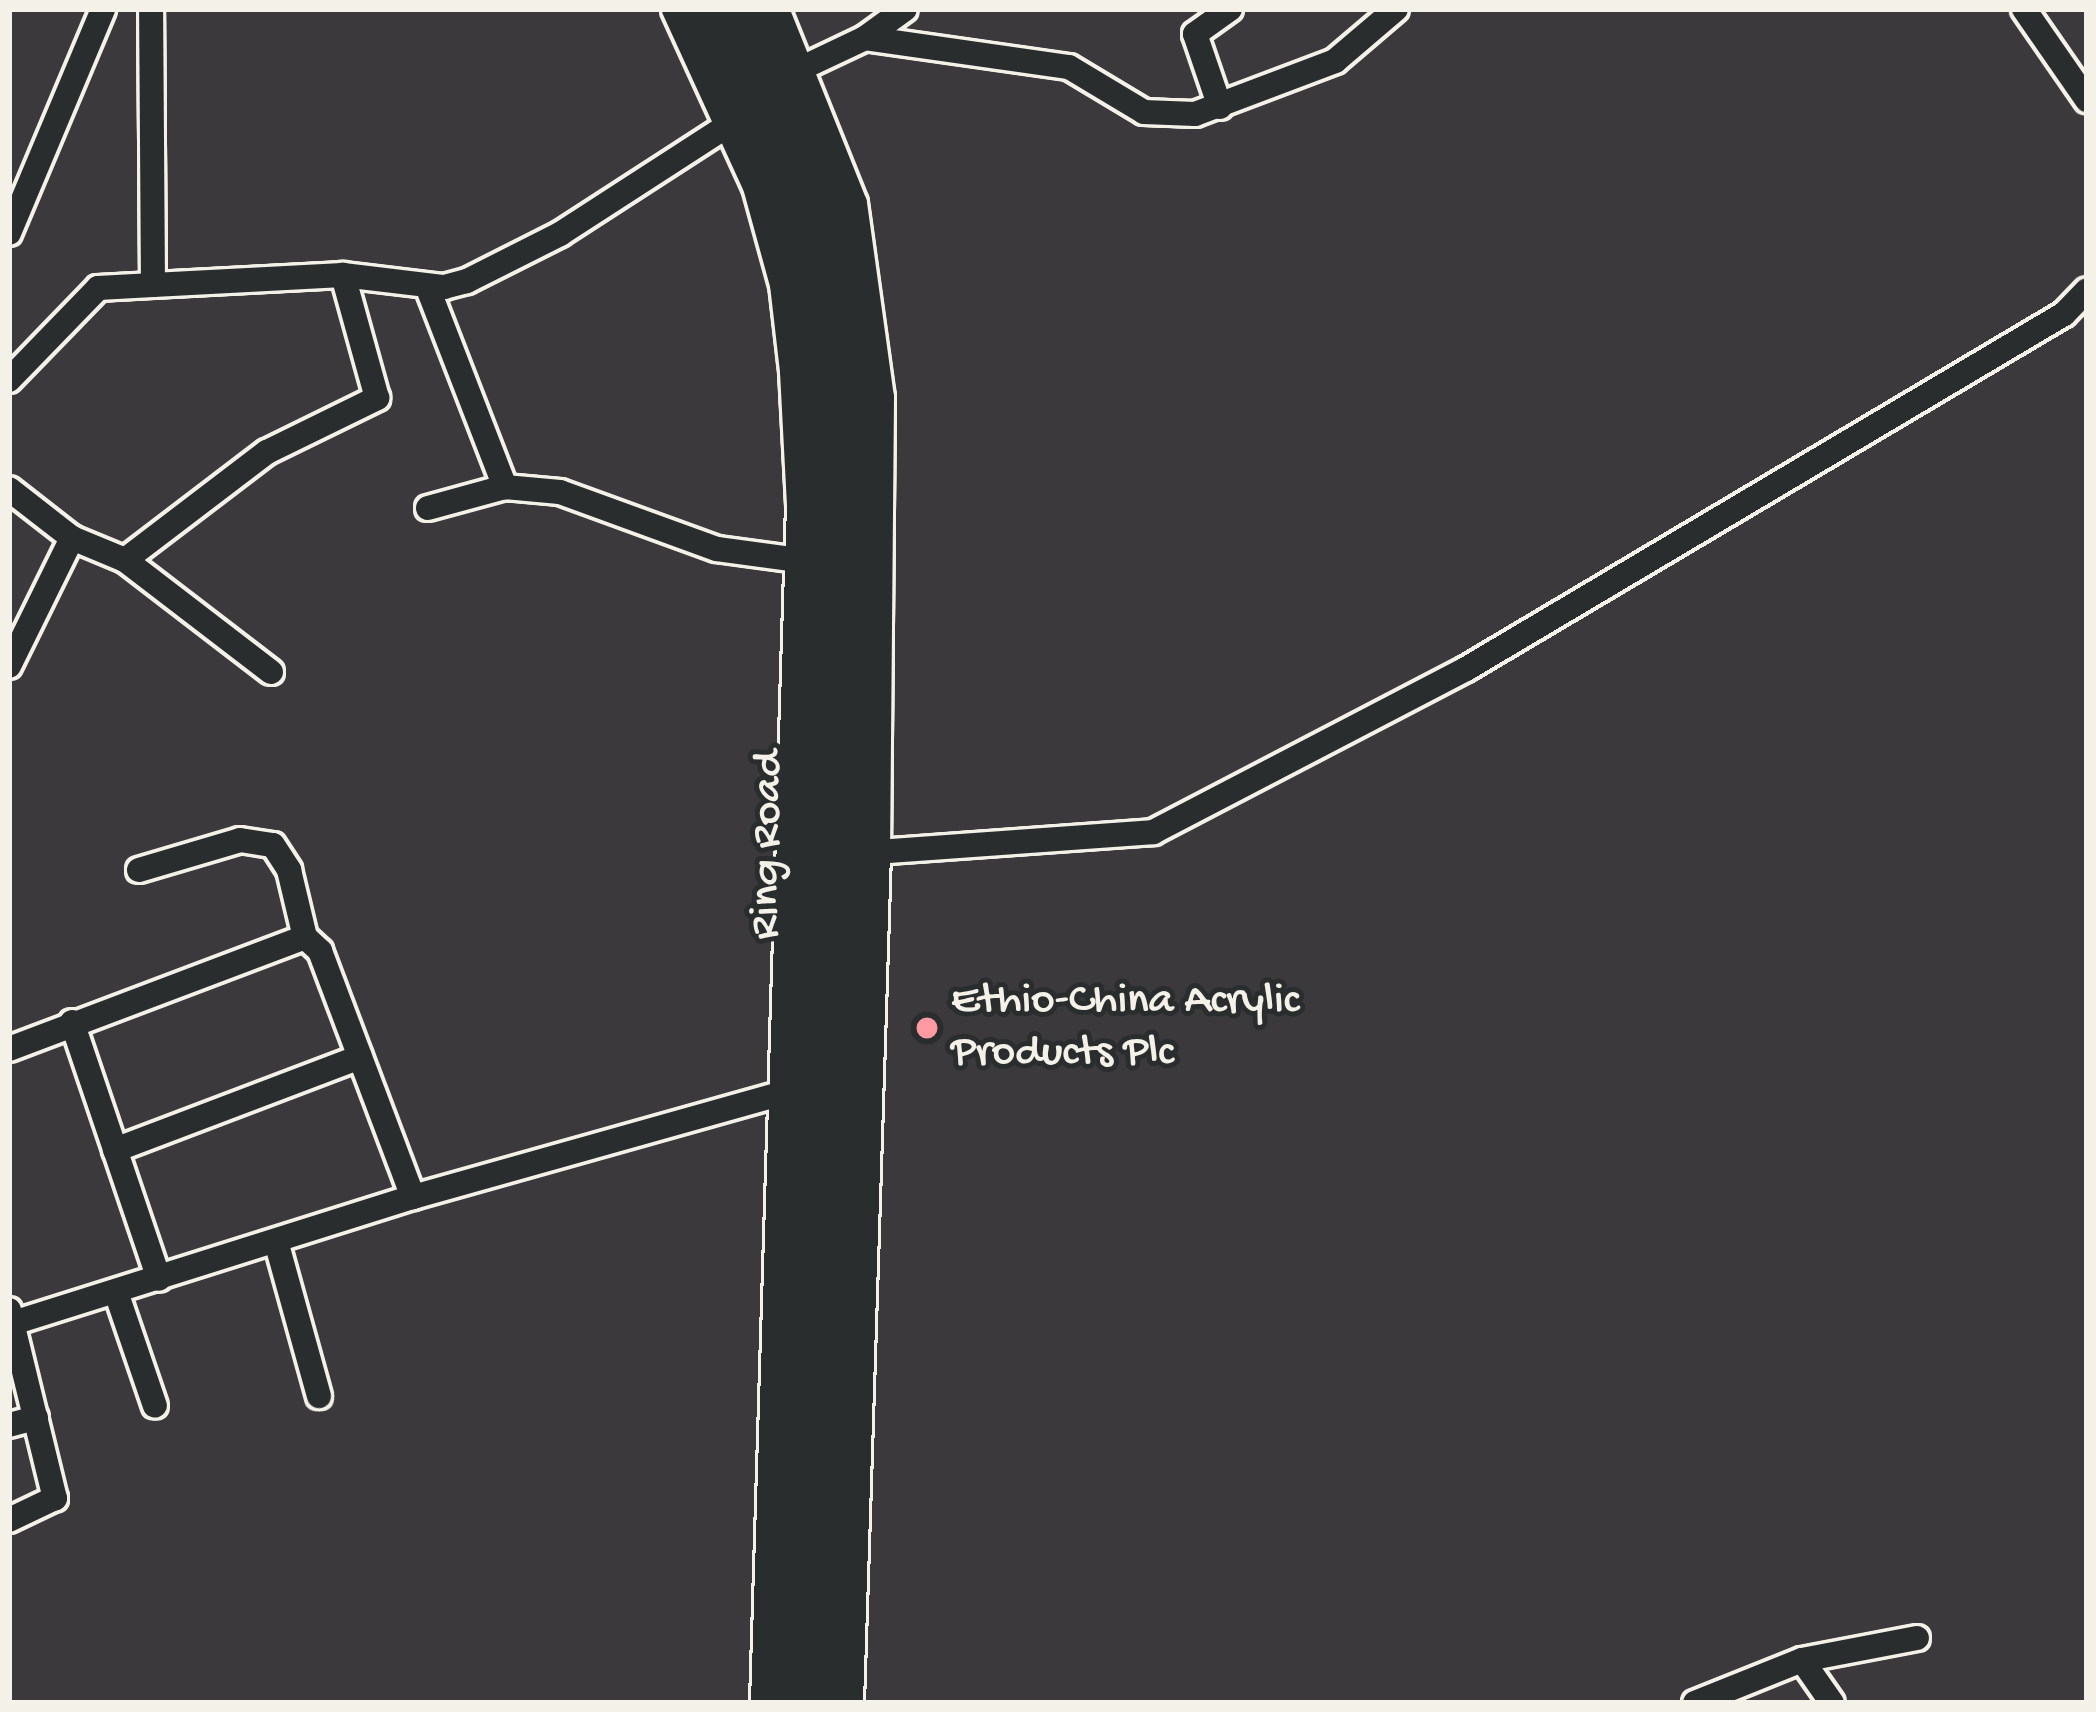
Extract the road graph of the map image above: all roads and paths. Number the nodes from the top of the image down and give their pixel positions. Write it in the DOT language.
graph roads {
  1 [pos="103,9"];
  2 [pos="151,9"];
  3 [pos="676,9"];
  4 [pos="705,9"];
  5 [pos="742,9"];
  6 [pos="775,9"];
  7 [pos="904,9"];
  8 [pos="1230,9"];
  9 [pos="1396,9"];
  10 [pos="2024,9"];
  11 [pos="865,38"];
  12 [pos="804,67"];
  13 [pos="2087,100"];
  14 [pos="1220,107"];
  15 [pos="730,124"];
  16 [pos="9,233"];
  17 [pos="343,275"];
  18 [pos="153,285"];
  19 [pos="427,286"];
  20 [pos="2087,290"];
  21 [pos="9,380"];
  22 [pos="505,487"];
  23 [pos="9,489"];
  24 [pos="428,508"];
  25 [pos="72,538"];
  26 [pos="125,560"];
  27 [pos="798,560"];
  28 [pos="9,666"];
  29 [pos="271,672"];
  30 [pos="876,852"];
  31 [pos="139,870"];
  32 [pos="305,938"];
  33 [pos="72,1022"];
  34 [pos="9,1049"];
  35 [pos="360,1058"];
  36 [pos="777,1095"];
  37 [pos="115,1150"];
  38 [pos="413,1196"];
  39 [pos="276,1241"];
  40 [pos="159,1279"];
  41 [pos="116,1292"];
  42 [pos="11,1317"];
  43 [pos="319,1396"];
  44 [pos="155,1406"];
  45 [pos="37,1418"];
  46 [pos="9,1425"];
  47 [pos="9,1520"];
  48 [pos="1917,1638"];
  49 [pos="1802,1660"];
  50 [pos="764,1703"];
  51 [pos="793,1703"];
  52 [pos="823,1703"];
  53 [pos="849,1703"];
  54 [pos="1695,1703"];
  55 [pos="1832,1703"];
  1 -- 16 [label="street"];
  2 -- 18 [label="street"];
  3 -- 15 [label="street"];
  4 -- 51 [label="highway, Ring Road"];
  5 -- 52 [label="highway, Ring Road"];
  6 -- 12 [label="street"];
  7 -- 11 [label="street"];
  8 -- 14 [label="street"];
  9 -- 14 [label="street"];
  10 -- 13 [label="street"];
  11 -- 12 [label="street"];
  11 -- 14 [label="street"];
  12 -- 30 [label="street"];
  15 -- 19 [label="street"];
  15 -- 27 [label="street"];
  17 -- 18 [label="street"];
  17 -- 19 [label="street"];
  17 -- 26 [label="street"];
  18 -- 21 [label="street"];
  19 -- 22 [label="street"];
  20 -- 30 [label="street"];
  22 -- 24 [label="street"];
  22 -- 27 [label="street"];
  23 -- 25 [label="street"];
  25 -- 26 [label="street"];
  25 -- 28 [label="street"];
  26 -- 29 [label="street"];
  27 -- 36 [label="street"];
  30 -- 53 [label="street"];
  31 -- 32 [label="street"];
  32 -- 33 [label="street"];
  32 -- 35 [label="street"];
  33 -- 34 [label="street"];
  33 -- 37 [label="street"];
  35 -- 37 [label="street"];
  35 -- 38 [label="street"];
  36 -- 38 [label="street"];
  36 -- 50 [label="street"];
  37 -- 40 [label="street"];
  38 -- 39 [label="street"];
  39 -- 40 [label="street"];
  39 -- 43 [label="street"];
  40 -- 41 [label="street"];
  41 -- 42 [label="street"];
  41 -- 44 [label="street"];
  42 -- 45 [label="street"];
  45 -- 46 [label="street"];
  45 -- 47 [label="street"];
  48 -- 49 [label="street"];
  49 -- 54 [label="street"];
  49 -- 55 [label="street"];
}
